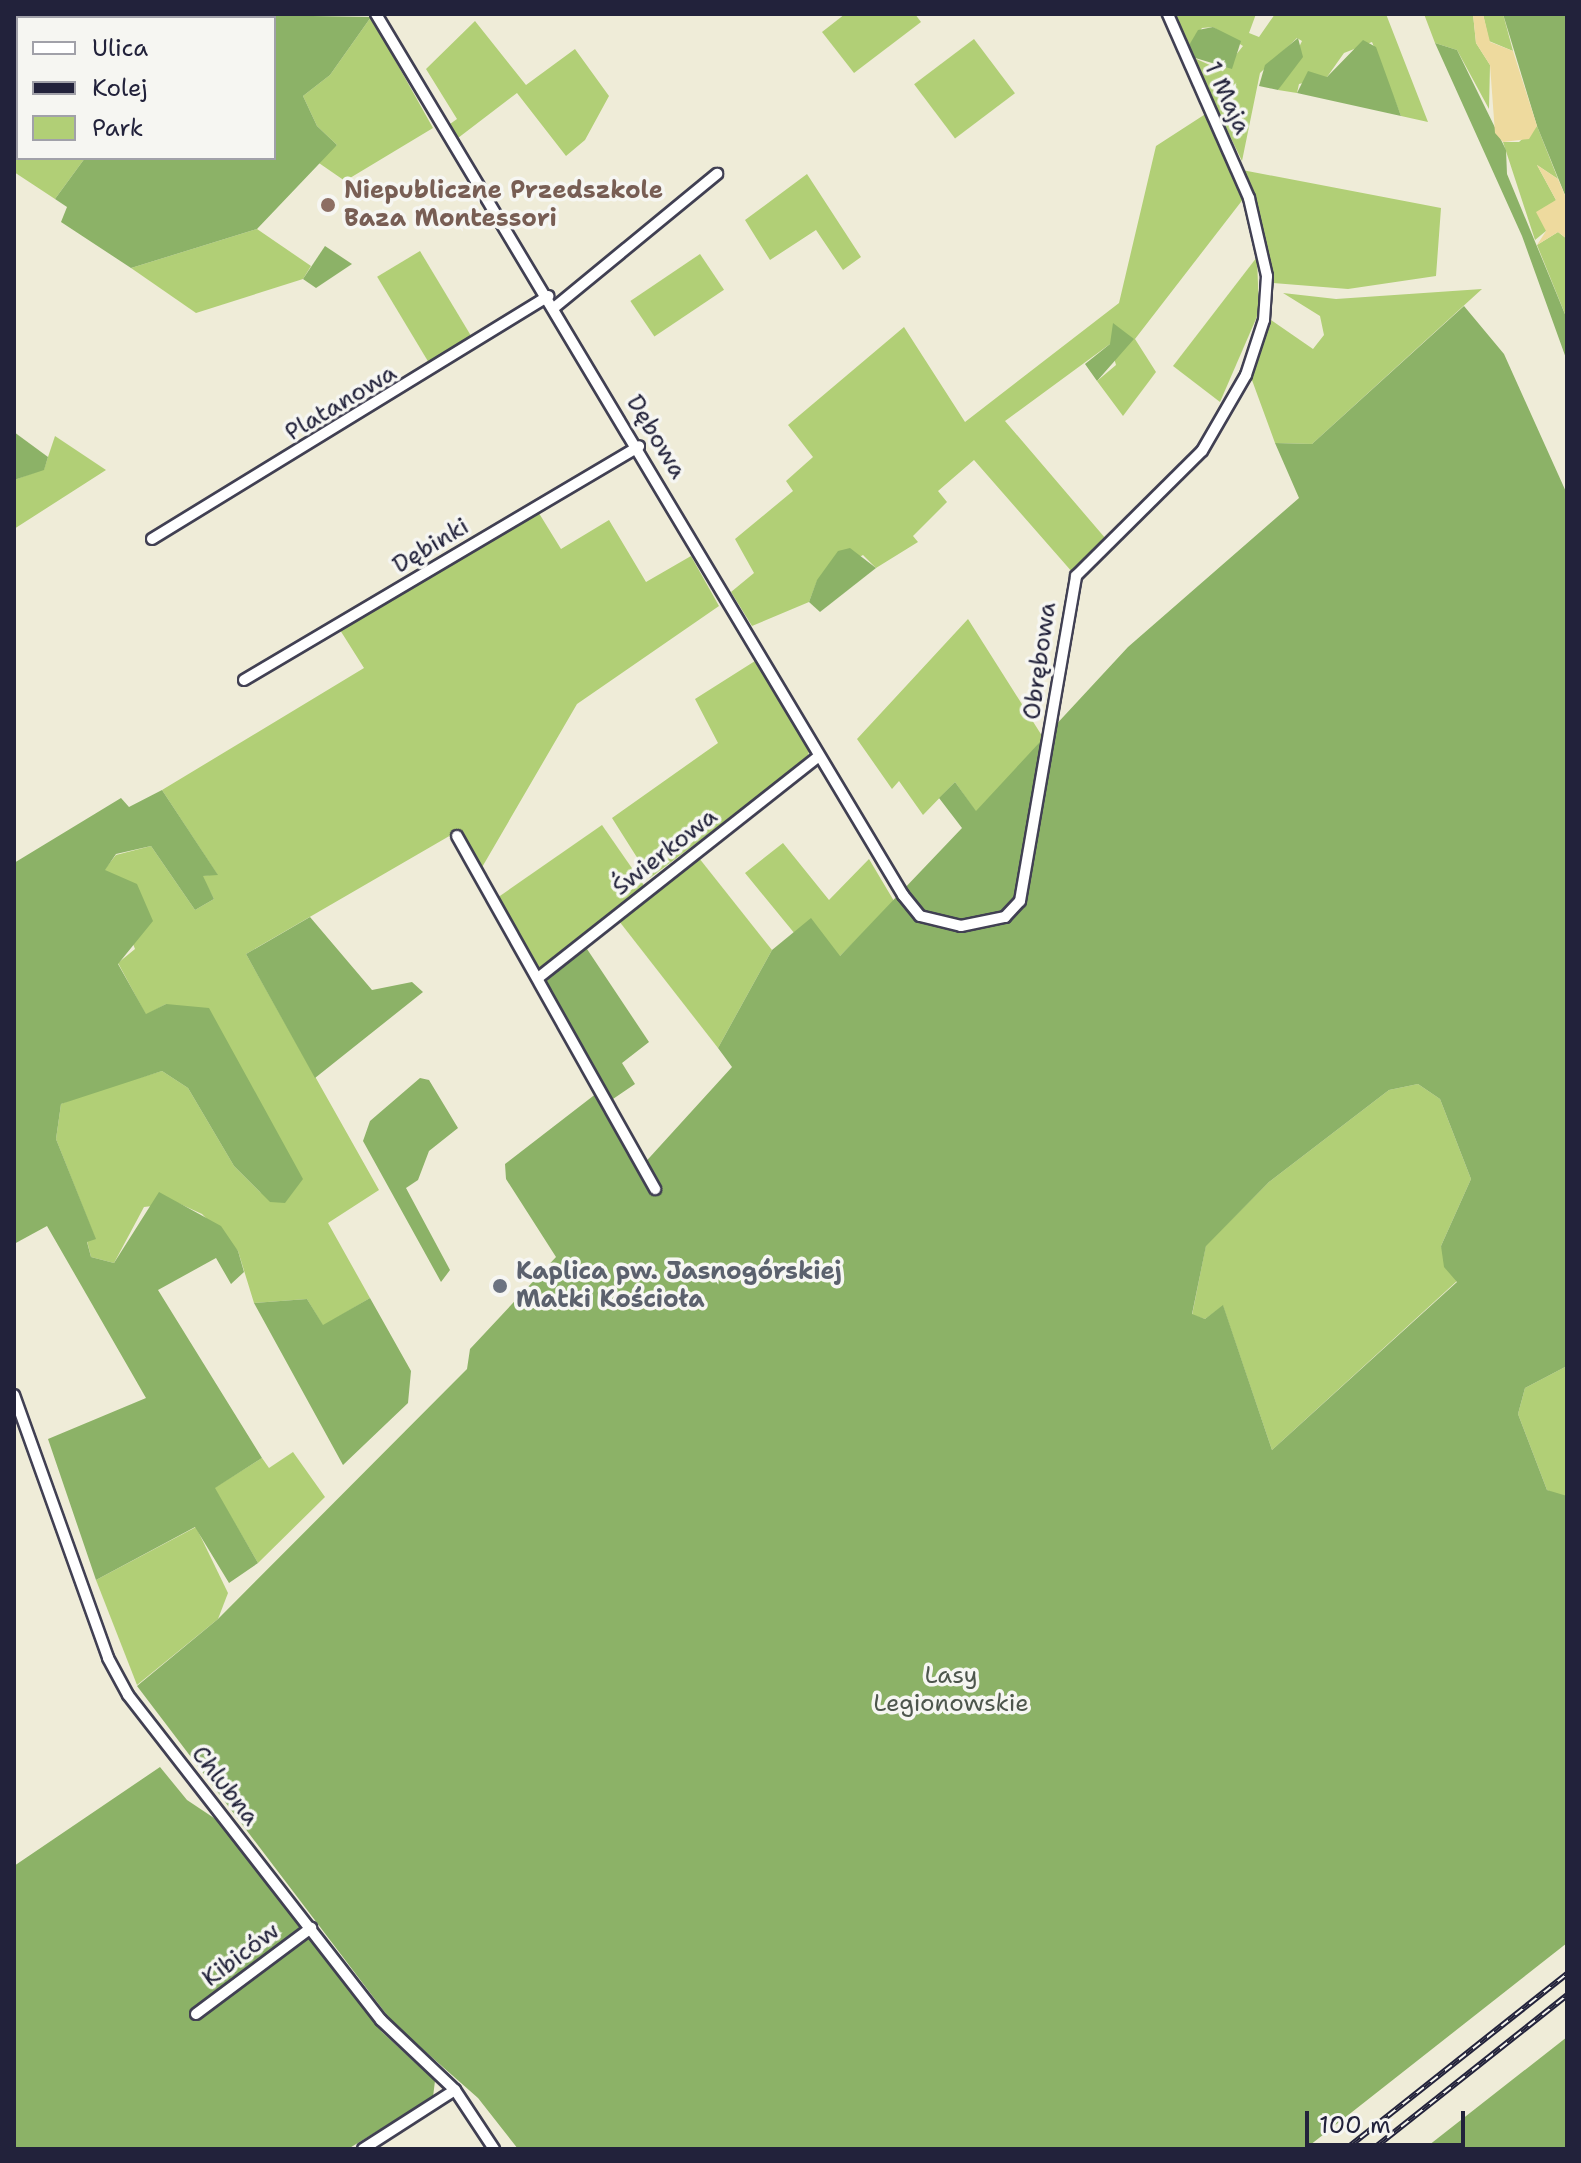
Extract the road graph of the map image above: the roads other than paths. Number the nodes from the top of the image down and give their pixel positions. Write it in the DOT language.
graph roads {
  1 [pos="376,14"];
  2 [pos="1168,14"];
  3 [pos="717,174"];
  4 [pos="1249,198"];
  5 [pos="548,296"];
  6 [pos="555,307"];
  7 [pos="639,446"];
  8 [pos="152,539"];
  9 [pos="244,680"];
  10 [pos="818,757"];
  11 [pos="457,836"];
  12 [pos="895,883"];
  13 [pos="538,978"];
  14 [pos="655,1189"];
  15 [pos="14,1395"];
  16 [pos="311,1928"];
  17 [pos="196,2014"];
  18 [pos="455,2090"];
  19 [pos="363,2149"];
  20 [pos="494,2149"];
  1 -- 5 [label="street, Dębowa"];
  2 -- 4 [label="street, 1 Maja"];
  3 -- 6 [label="street"];
  4 -- 12 [label="street, Obrębowa"];
  5 -- 6 [label="street, Dębowa"];
  5 -- 8 [label="street, Platanowa"];
  6 -- 7 [label="street, Dębowa"];
  7 -- 9 [label="street, Dębinki"];
  7 -- 10 [label="street, Dębowa"];
  10 -- 12 [label="street, Dębowa"];
  10 -- 13 [label="street, Świerkowa"];
  11 -- 13 [label="street"];
  13 -- 14 [label="street"];
  15 -- 16 [label="street, Chlubna"];
  16 -- 17 [label="street, Kibiców"];
  16 -- 18 [label="street, Chlubna"];
  18 -- 19 [label="street"];
  18 -- 20 [label="street, Chlubna"];
}
